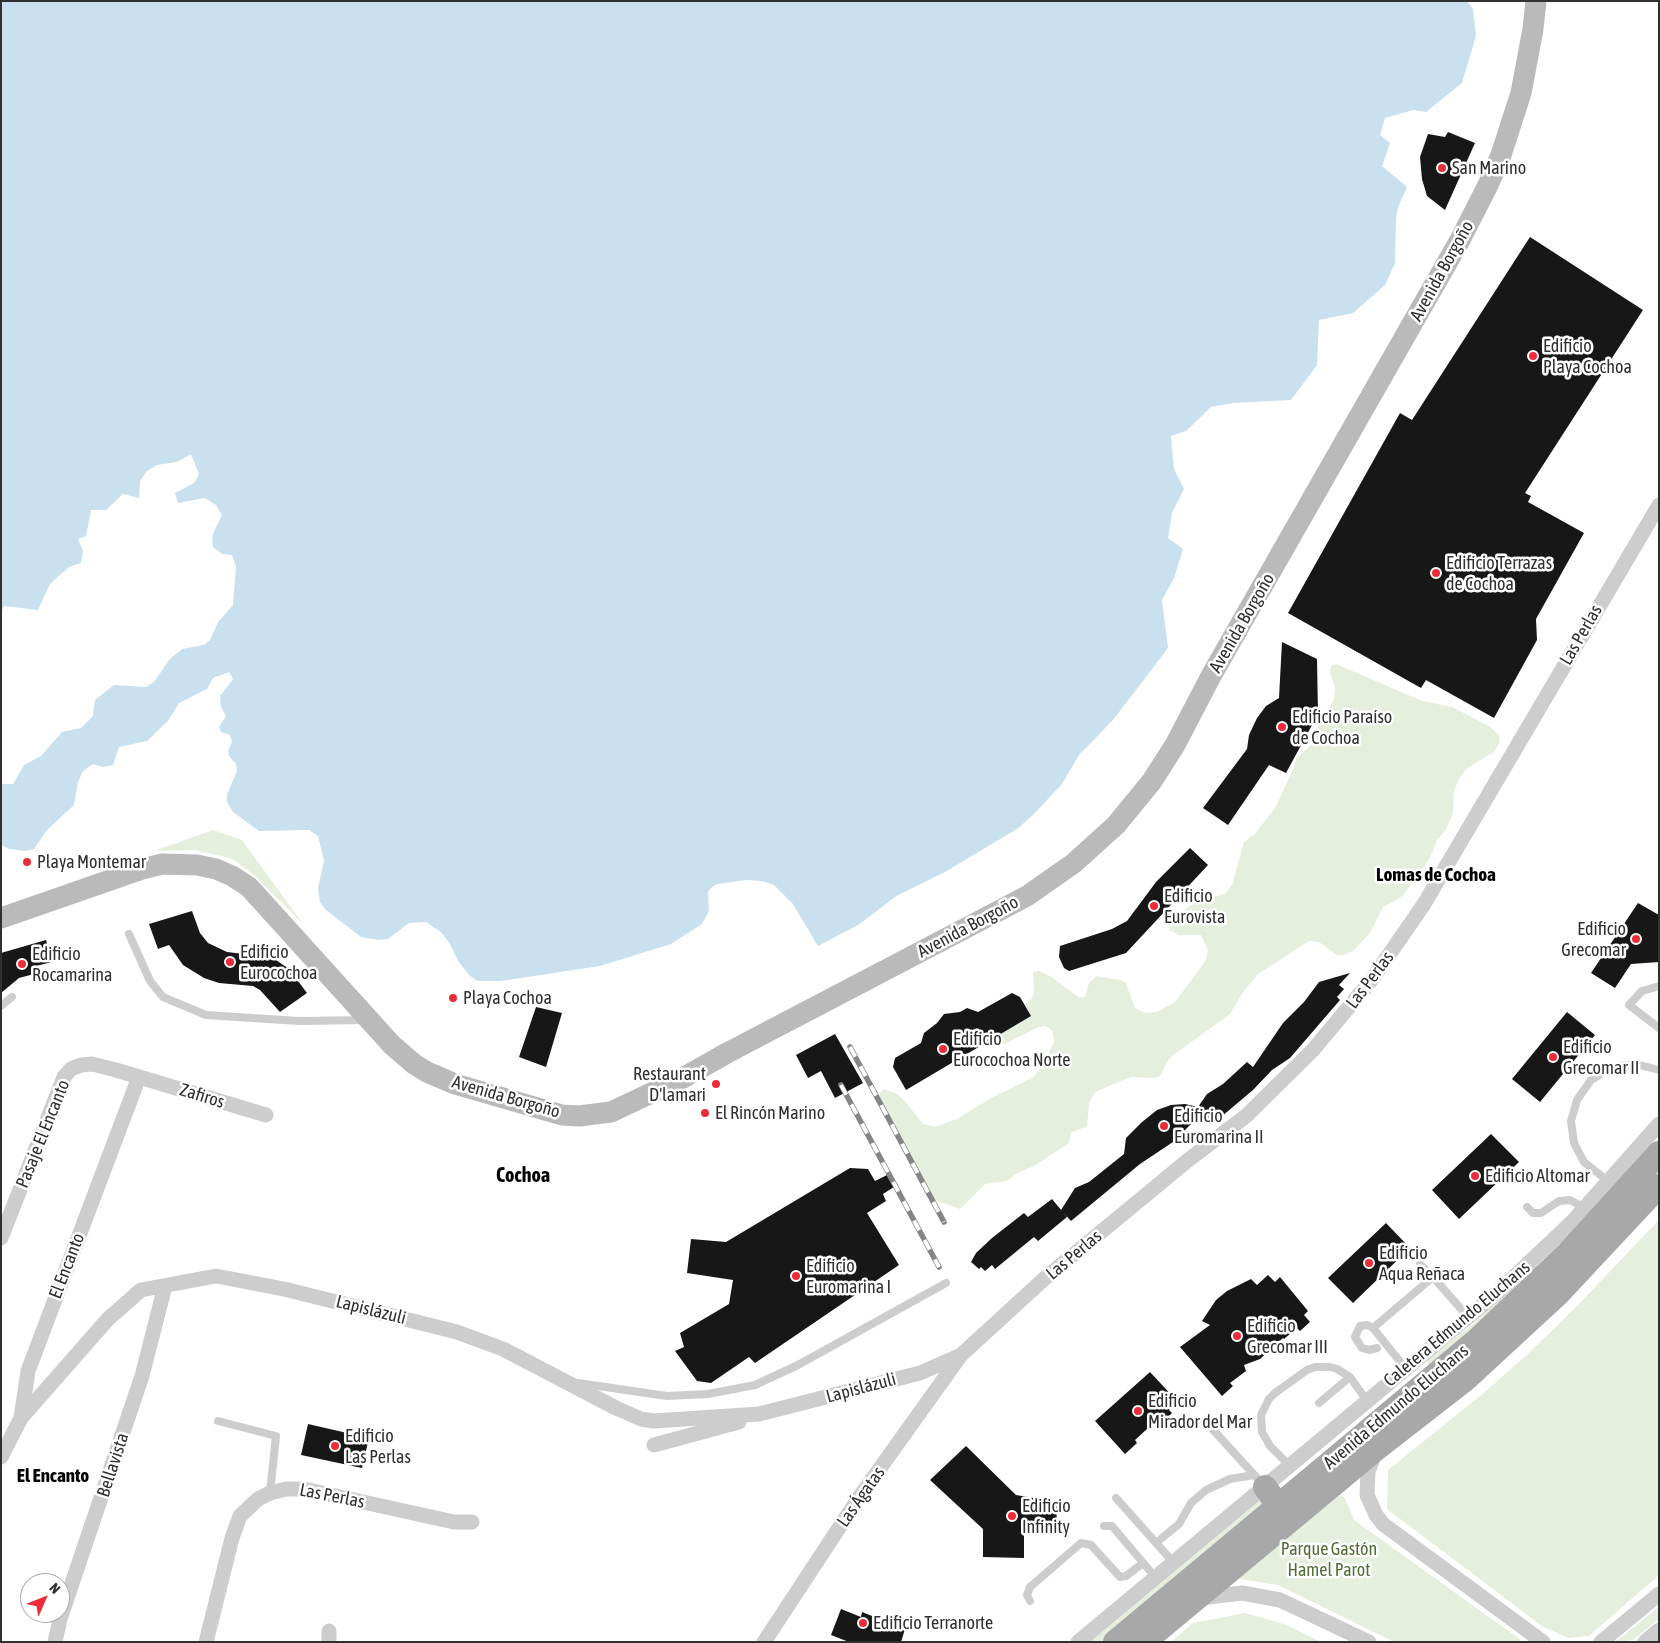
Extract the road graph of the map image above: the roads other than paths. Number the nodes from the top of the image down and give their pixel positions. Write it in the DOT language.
graph roads {
  1 [pos="1536,1"];
  2 [pos="1659,505"];
  3 [pos="1,918"];
  4 [pos="129,934"];
  5 [pos="1659,986"];
  6 [pos="12,997"];
  7 [pos="1,1006"];
  8 [pos="370,1020"];
  9 [pos="1659,1028"];
  10 [pos="1659,1070"];
  11 [pos="139,1077"];
  12 [pos="266,1115"];
  13 [pos="1659,1124"];
  14 [pos="1659,1153"];
  15 [pos="1609,1182"];
  16 [pos="1659,1186"];
  17 [pos="1527,1207"];
  18 [pos="1584,1208"];
  19 [pos="1613,1237"];
  20 [pos="1,1238"];
  21 [pos="1567,1254"];
  22 [pos="1534,1259"];
  23 [pos="1420,1264"];
  24 [pos="1433,1277"];
  25 [pos="946,1283"];
  26 [pos="165,1286"];
  27 [pos="1469,1318"];
  28 [pos="1373,1328"];
  29 [pos="1377,1348"];
  30 [pos="961,1355"];
  31 [pos="1406,1369"];
  32 [pos="1350,1378"];
  33 [pos="568,1382"];
  34 [pos="1367,1401"];
  35 [pos="1319,1403"];
  36 [pos="759,1414"];
  37 [pos="20,1418"];
  38 [pos="218,1421"];
  39 [pos="1206,1422"];
  40 [pos="654,1445"];
  41 [pos="1376,1450"];
  42 [pos="1,1457"];
  43 [pos="1290,1466"];
  44 [pos="1265,1489"];
  45 [pos="270,1493"];
  46 [pos="1116,1498"];
  47 [pos="472,1522"];
  48 [pos="1104,1526"];
  49 [pos="1279,1530"];
  50 [pos="1157,1542"];
  51 [pos="1143,1563"];
  52 [pos="1174,1563"];
  53 [pos="1156,1578"];
  54 [pos="1659,1594"];
  55 [pos="1197,1598"];
  56 [pos="1030,1602"];
  57 [pos="1659,1630"];
  58 [pos="55,1642"];
  59 [pos="206,1642"];
  60 [pos="764,1642"];
  61 [pos="1078,1642"];
  62 [pos="1115,1642"];
  63 [pos="1144,1642"];
  64 [pos="1369,1642"];
  65 [pos="1543,1642"];
  66 [pos="1602,1642"];
  67 [pos="1645,1642"];
  1 -- 8 [label="main road, Avenida Borgoño"];
  2 -- 30 [label="street, Las Perlas"];
  3 -- 8 [label="main road, Avenida Borgoño"];
  4 -- 8 [label="lane"];
  5 -- 9 [label="lane"];
  6 -- 7 [label="lane"];
  10 -- 15 [label="lane"];
  11 -- 12 [label="street, Zafiros"];
  11 -- 20 [label="street, Pasaje El Encanto"];
  11 -- 37 [label="street, El Encanto"];
  13 -- 15 [label="street, Caletera Edmundo Eluchans"];
  14 -- 21 [label="main road, Avenida Edmundo Eluchans"];
  15 -- 18 [label="street, Caletera Edmundo Eluchans"];
  16 -- 19 [label="main road, Avenida Edmundo Eluchans"];
  17 -- 18 [label="lane"];
  18 -- 22 [label="street, Caletera Edmundo Eluchans"];
  19 -- 21 [label="main road"];
  19 -- 41 [label="main road, Avenida Edmundo Eluchans"];
  21 -- 22 [label="main road"];
  21 -- 44 [label="main road, Avenida Edmundo Eluchans"];
  22 -- 27 [label="street, Caletera Edmundo Eluchans"];
  23 -- 24 [label="lane"];
  24 -- 27 [label="lane"];
  24 -- 28 [label="lane"];
  25 -- 33 [label="lane"];
  26 -- 33 [label="street, Lapislázuli"];
  26 -- 37 [label="street, Lapislázuli"];
  26 -- 58 [label="street, Bellavista"];
  27 -- 31 [label="street, Caletera Edmundo Eluchans"];
  28 -- 29 [label="lane"];
  28 -- 31 [label="lane"];
  30 -- 36 [label="street, Lapislázuli"];
  30 -- 60 [label="street, Las Ágatas"];
  31 -- 34 [label="street, Caletera Edmundo Eluchans"];
  32 -- 34 [label="lane"];
  32 -- 35 [label="lane"];
  32 -- 43 [label="lane"];
  33 -- 36 [label="street, Lapislázuli"];
  34 -- 43 [label="street, Caletera Edmundo Eluchans"];
  36 -- 40 [label="street, Lapislázuli"];
  37 -- 42 [label="street, El Encanto"];
  38 -- 45 [label="lane"];
  39 -- 44 [label="lane"];
  41 -- 49 [label="main road, Avenida Edmundo Eluchans"];
  41 -- 65 [label="street"];
  43 -- 44 [label="street, Caletera Edmundo Eluchans"];
  44 -- 49 [label="main road"];
  44 -- 50 [label="lane"];
  44 -- 52 [label="street, Caletera Edmundo Eluchans"];
  44 -- 62 [label="main road, Avenida Edmundo Eluchans"];
  45 -- 47 [label="street, Las Perlas"];
  45 -- 59 [label="street, Las Perlas"];
  46 -- 50 [label="lane"];
  48 -- 51 [label="lane"];
  49 -- 55 [label="main road, Avenida Edmundo Eluchans"];
  50 -- 52 [label="lane"];
  51 -- 53 [label="lane"];
  51 -- 56 [label="lane"];
  52 -- 53 [label="street, Caletera Edmundo Eluchans"];
  53 -- 61 [label="street, Caletera Edmundo Eluchans"];
  54 -- 66 [label="street"];
  55 -- 63 [label="main road, Avenida Edmundo Eluchans"];
  55 -- 64 [label="street"];
  57 -- 67 [label="street"];
}
